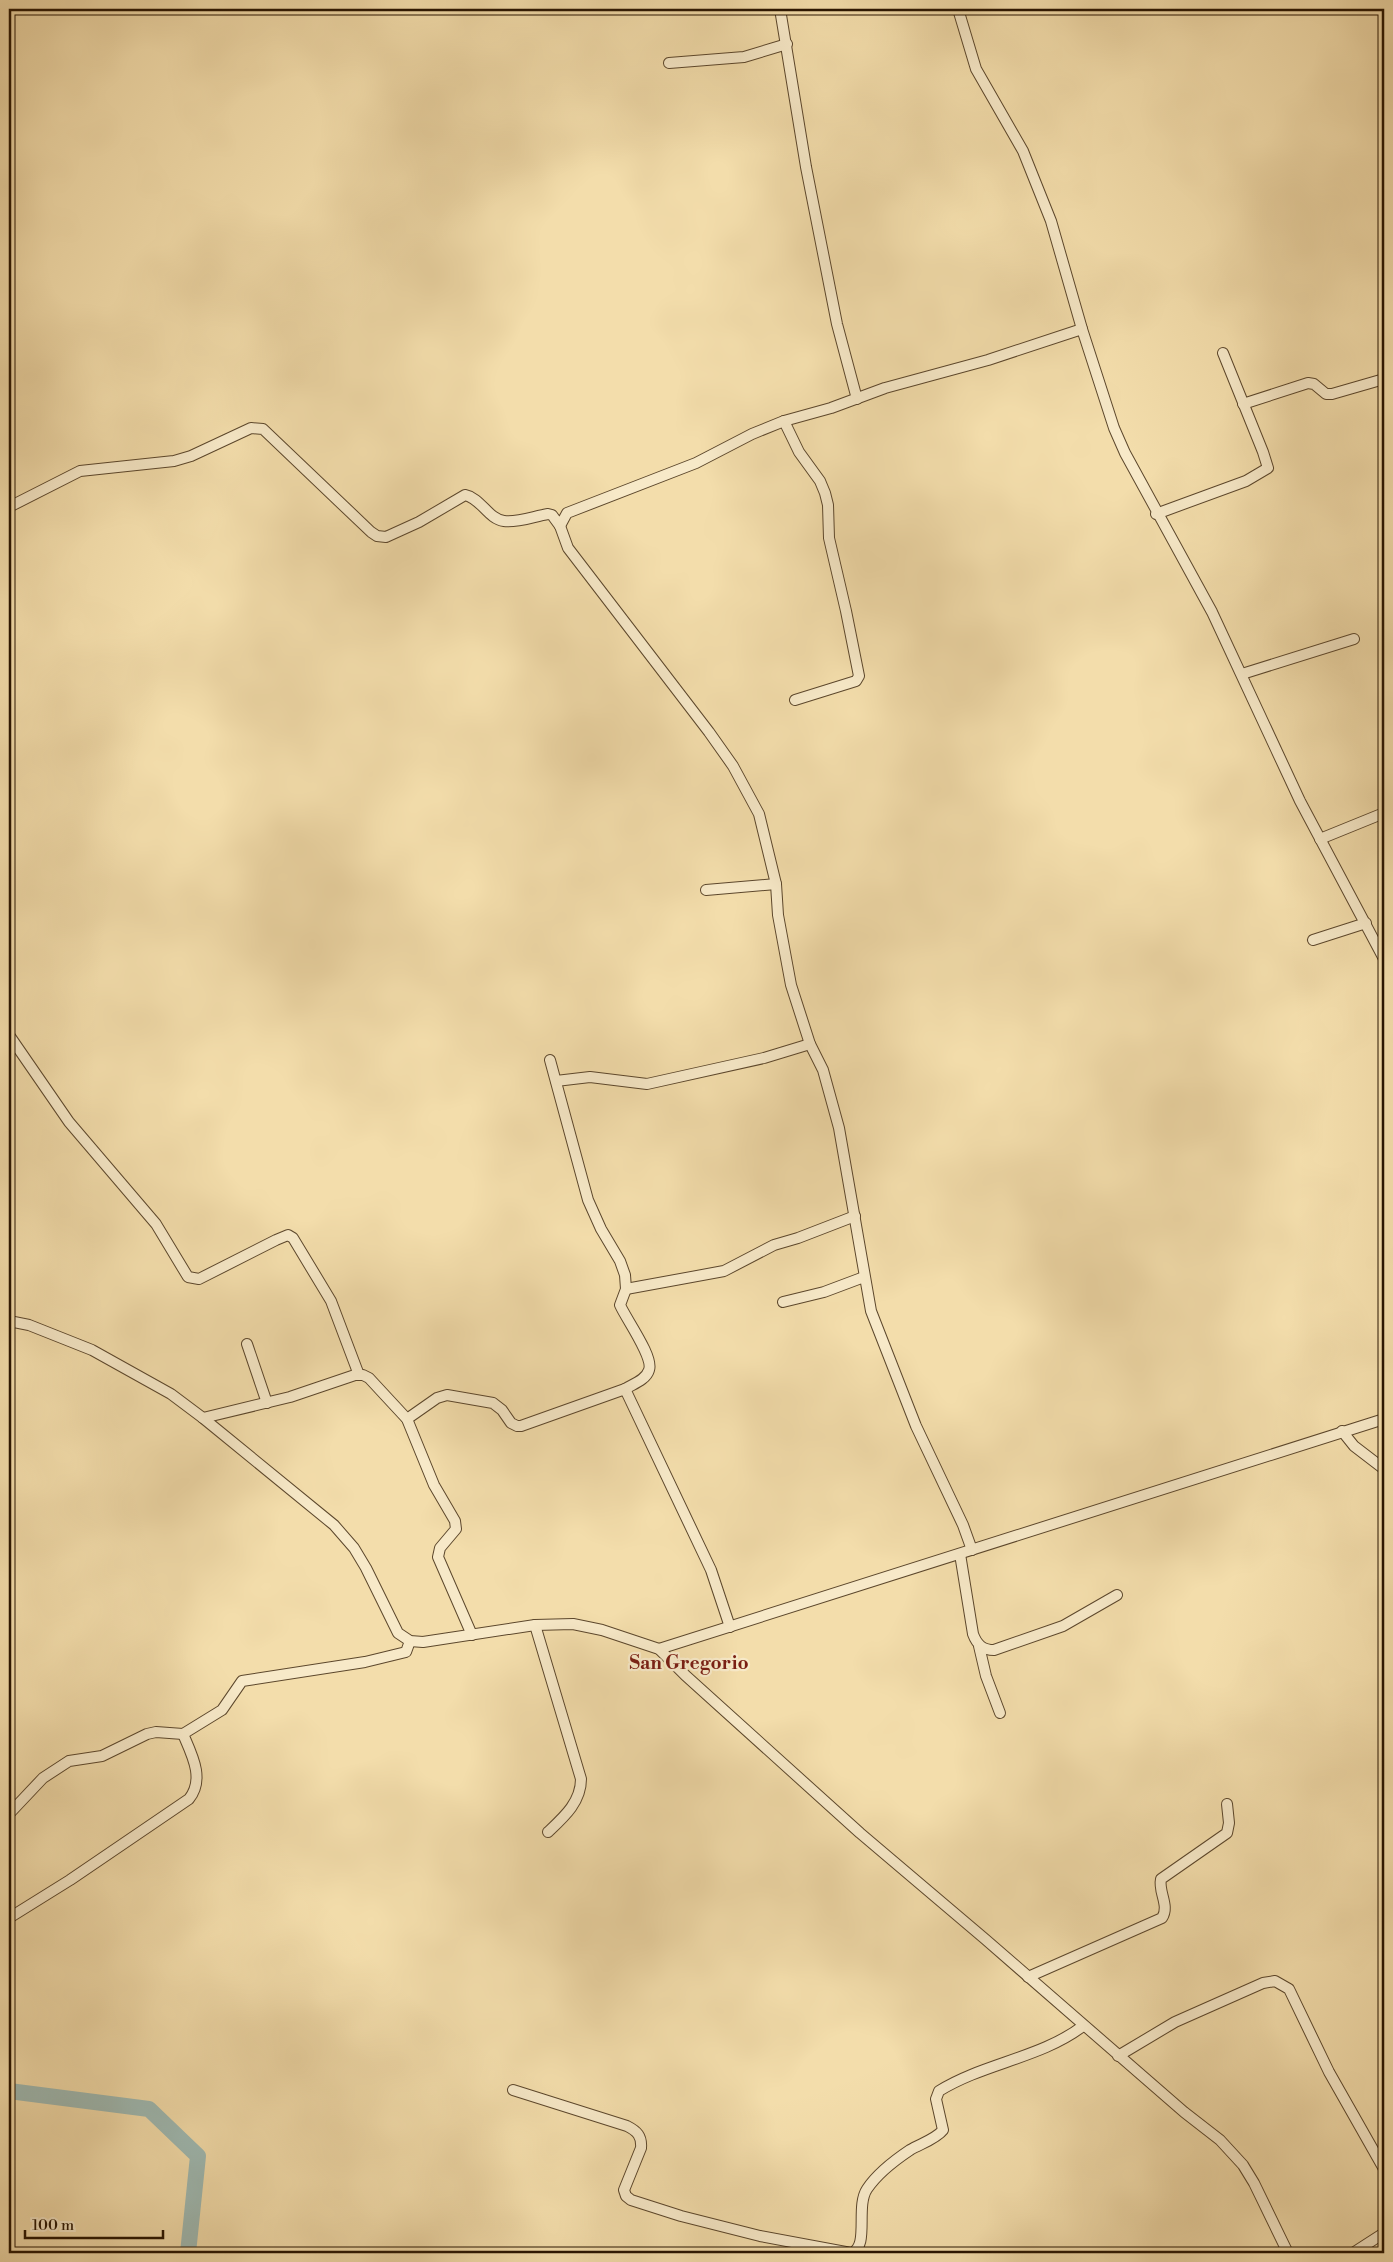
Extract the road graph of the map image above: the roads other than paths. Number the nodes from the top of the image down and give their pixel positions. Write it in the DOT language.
graph roads {
  1 [pos="780,9"];
  2 [pos="958,9"];
  3 [pos="787,44"];
  4 [pos="669,63"];
  5 [pos="1082,329"];
  6 [pos="1223,353"];
  7 [pos="1384,379"];
  8 [pos="857,399"];
  9 [pos="1243,404"];
  10 [pos="784,421"];
  11 [pos="9,507"];
  12 [pos="1156,514"];
  13 [pos="560,526"];
  14 [pos="1354,639"];
  15 [pos="1242,674"];
  16 [pos="795,700"];
  17 [pos="1384,813"];
  18 [pos="1320,839"];
  19 [pos="776,884"];
  20 [pos="706,890"];
  21 [pos="1366,922"];
  22 [pos="1313,940"];
  23 [pos="1384,958"];
  24 [pos="9,1036"];
  25 [pos="810,1044"];
  26 [pos="550,1060"];
  27 [pos="556,1081"];
  28 [pos="855,1216"];
  29 [pos="864,1277"];
  30 [pos="626,1289"];
  31 [pos="783,1302"];
  32 [pos="9,1321"];
  33 [pos="247,1344"];
  34 [pos="359,1375"];
  35 [pos="625,1389"];
  36 [pos="267,1403"];
  37 [pos="203,1418"];
  38 [pos="406,1419"];
  39 [pos="1384,1419"];
  40 [pos="1342,1431"];
  41 [pos="1384,1469"];
  42 [pos="972,1550"];
  43 [pos="960,1554"];
  44 [pos="1117,1595"];
  45 [pos="535,1625"];
  46 [pos="730,1627"];
  47 [pos="472,1635"];
  48 [pos="410,1641"];
  49 [pos="979,1646"];
  50 [pos="659,1649"];
  51 [pos="1000,1713"];
  52 [pos="184,1734"];
  53 [pos="1227,1804"];
  54 [pos="9,1814"];
  55 [pos="548,1832"];
  56 [pos="9,1918"];
  57 [pos="1028,1977"];
  58 [pos="1083,2026"];
  59 [pos="1118,2056"];
  60 [pos="513,2090"];
  61 [pos="1384,2169"];
  62 [pos="1384,2233"];
  63 [pos="1288,2253"];
  64 [pos="1353,2253"];
  1 -- 3 [label="street"];
  2 -- 5 [label="street"];
  3 -- 4 [label="street"];
  3 -- 8 [label="street"];
  5 -- 8 [label="street"];
  5 -- 12 [label="street"];
  6 -- 9 [label="street"];
  7 -- 9 [label="street"];
  8 -- 10 [label="street"];
  9 -- 12 [label="street"];
  10 -- 13 [label="street"];
  10 -- 16 [label="street"];
  11 -- 13 [label="street"];
  12 -- 15 [label="street"];
  13 -- 19 [label="street"];
  14 -- 15 [label="street"];
  15 -- 18 [label="street"];
  17 -- 18 [label="street"];
  18 -- 21 [label="street"];
  19 -- 20 [label="street"];
  19 -- 25 [label="street"];
  21 -- 22 [label="street"];
  21 -- 23 [label="street"];
  24 -- 34 [label="street"];
  25 -- 27 [label="street"];
  25 -- 28 [label="street"];
  26 -- 27 [label="street"];
  27 -- 30 [label="street"];
  28 -- 29 [label="street"];
  28 -- 30 [label="street"];
  29 -- 31 [label="street"];
  29 -- 42 [label="street"];
  30 -- 35 [label="street"];
  32 -- 37 [label="street"];
  33 -- 36 [label="street"];
  34 -- 36 [label="street"];
  34 -- 38 [label="street"];
  35 -- 38 [label="street"];
  35 -- 46 [label="street"];
  36 -- 37 [label="street"];
  37 -- 48 [label="street"];
  38 -- 47 [label="street"];
  39 -- 40 [label="street"];
  40 -- 41 [label="street"];
  40 -- 42 [label="street"];
  42 -- 43 [label="street"];
  43 -- 46 [label="street"];
  43 -- 49 [label="street"];
  44 -- 49 [label="street"];
  45 -- 47 [label="street"];
  45 -- 50 [label="street"];
  45 -- 55 [label="street"];
  46 -- 50 [label="street"];
  47 -- 48 [label="street"];
  48 -- 52 [label="street"];
  49 -- 51 [label="street"];
  50 -- 57 [label="street"];
  52 -- 54 [label="street"];
  52 -- 56 [label="street"];
  53 -- 57 [label="street"];
  57 -- 58 [label="street"];
  58 -- 59 [label="street"];
  58 -- 60 [label="street"];
  59 -- 61 [label="street"];
  59 -- 63 [label="street"];
  62 -- 64 [label="street"];
}
